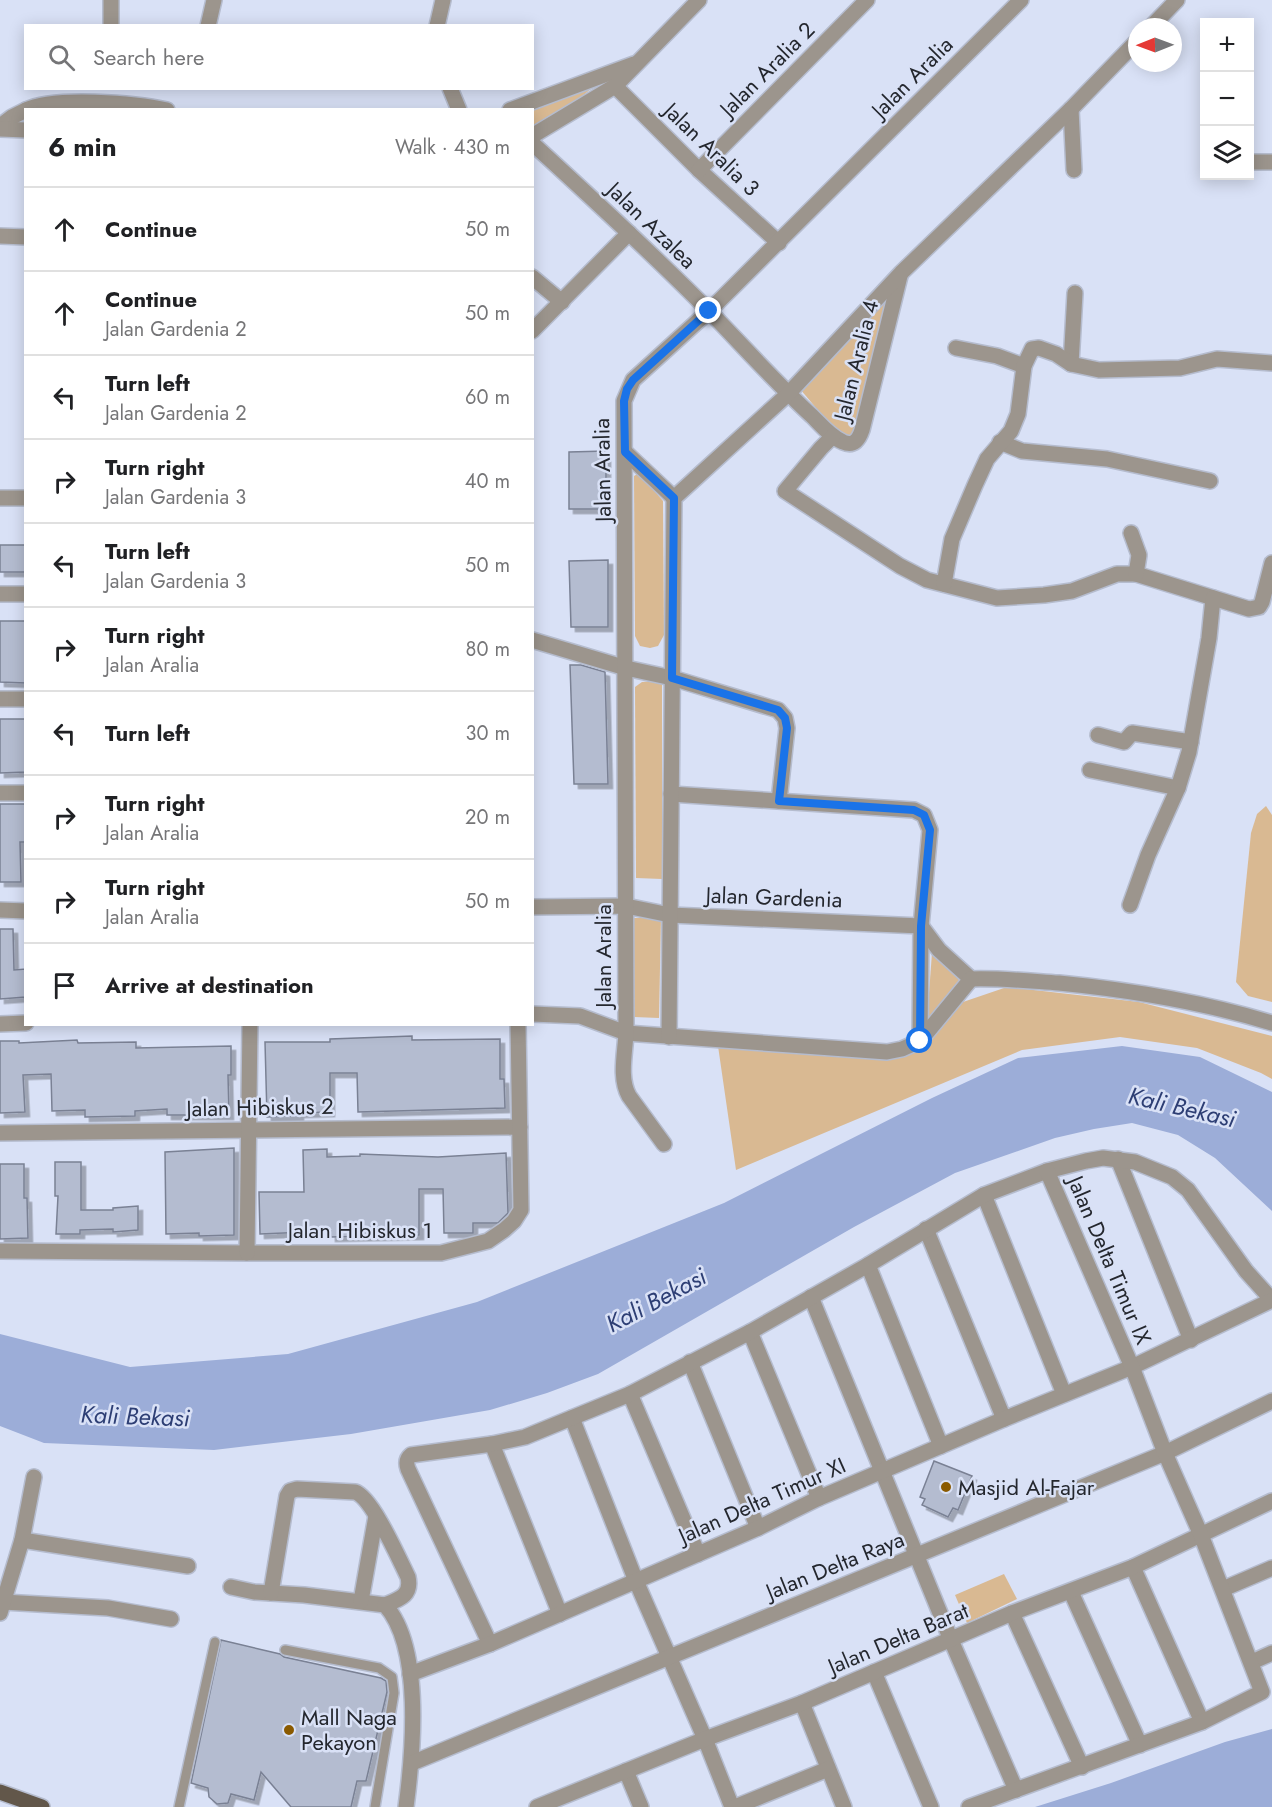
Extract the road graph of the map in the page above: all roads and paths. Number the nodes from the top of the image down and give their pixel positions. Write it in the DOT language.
graph roads {
  1 [pos="111,0"];
  2 [pos="214,0"];
  3 [pos="443,0"];
  4 [pos="699,0"];
  5 [pos="867,0"];
  6 [pos="1021,0"];
  7 [pos="1177,0"];
  8 [pos="1160,18"];
  9 [pos="111,24"];
  10 [pos="208,24"];
  11 [pos="437,24"];
  12 [pos="1128,50"];
  13 [pos="639,62"];
  14 [pos="615,86"];
  15 [pos="451,90"];
  16 [pos="29,108"];
  17 [pos="157,108"];
  18 [pos="458,108"];
  19 [pos="515,108"];
  20 [pos="1071,109"];
  21 [pos="24,111"];
  22 [pos="0,128"];
  23 [pos="24,130"];
  24 [pos="534,135"];
  25 [pos="534,145"];
  26 [pos="1254,162"];
  27 [pos="1272,162"];
  28 [pos="699,170"];
  29 [pos="1074,170"];
  30 [pos="629,233"];
  31 [pos="0,236"];
  32 [pos="24,237"];
  33 [pos="779,243"];
  34 [pos="901,273"];
  35 [pos="534,279"];
  36 [pos="1075,293"];
  37 [pos="562,302"];
  38 [pos="709,311"];
  39 [pos="534,329"];
  40 [pos="956,348"];
  41 [pos="1272,363"];
  42 [pos="1071,364"];
  43 [pos="1024,366"];
  44 [pos="788,394"];
  45 [pos="833,436"];
  46 [pos="1000,442"];
  47 [pos="625,452"];
  48 [pos="1210,481"];
  49 [pos="0,498"];
  50 [pos="24,498"];
  51 [pos="674,498"];
  52 [pos="1131,533"];
  53 [pos="1272,562"];
  54 [pos="1136,574"];
  55 [pos="944,584"];
  56 [pos="0,594"];
  57 [pos="24,594"];
  58 [pos="1213,598"];
  59 [pos="1267,605"];
  60 [pos="534,641"];
  61 [pos="626,668"];
  62 [pos="672,678"];
  63 [pos="0,699"];
  64 [pos="24,699"];
  65 [pos="1098,735"];
  66 [pos="1191,742"];
  67 [pos="1090,770"];
  68 [pos="1178,788"];
  69 [pos="0,793"];
  70 [pos="24,793"];
  71 [pos="671,794"];
  72 [pos="779,801"];
  73 [pos="1130,905"];
  74 [pos="626,906"];
  75 [pos="534,907"];
  76 [pos="0,910"];
  77 [pos="24,911"];
  78 [pos="670,915"];
  79 [pos="921,926"];
  80 [pos="971,979"];
  81 [pos="534,1014"];
  82 [pos="0,1023"];
  83 [pos="24,1023"];
  84 [pos="1272,1023"];
  85 [pos="250,1026"];
  86 [pos="518,1026"];
  87 [pos="626,1034"];
  88 [pos="669,1037"];
  89 [pos="920,1041"];
  90 [pos="520,1126"];
  91 [pos="248,1129"];
  92 [pos="0,1132"];
  93 [pos="664,1144"];
  94 [pos="1118,1159"];
  95 [pos="1047,1171"];
  96 [pos="984,1195"];
  97 [pos="927,1229"];
  98 [pos="0,1251"];
  99 [pos="247,1253"];
  100 [pos="868,1265"];
  101 [pos="811,1297"];
  102 [pos="1272,1300"];
  103 [pos="750,1332"];
  104 [pos="1191,1340"];
  105 [pos="690,1362"];
  106 [pos="1132,1367"];
  107 [pos="630,1394"];
  108 [pos="1064,1394"];
  109 [pos="1272,1401"];
  110 [pos="572,1418"];
  111 [pos="1004,1419"];
  112 [pos="492,1444"];
  113 [pos="941,1446"];
  114 [pos="1165,1453"];
  115 [pos="882,1471"];
  116 [pos="34,1477"];
  117 [pos="819,1498"];
  118 [pos="1272,1501"];
  119 [pos="376,1516"];
  120 [pos="758,1528"];
  121 [pos="1201,1535"];
  122 [pos="21,1540"];
  123 [pos="698,1554"];
  124 [pos="917,1556"];
  125 [pos="188,1566"];
  126 [pos="1133,1567"];
  127 [pos="1272,1568"];
  128 [pos="636,1581"];
  129 [pos="231,1587"];
  130 [pos="1223,1590"];
  131 [pos="1071,1592"];
  132 [pos="271,1593"];
  133 [pos="361,1601"];
  134 [pos="385,1605"];
  135 [pos="2,1607"];
  136 [pos="1012,1613"];
  137 [pos="560,1614"];
  138 [pos="171,1619"];
  139 [pos="951,1640"];
  140 [pos="215,1642"];
  141 [pos="490,1644"];
  142 [pos="285,1650"];
  143 [pos="1272,1653"];
  144 [pos="669,1657"];
  145 [pos="1252,1662"];
  146 [pos="874,1672"];
  147 [pos="410,1674"];
  148 [pos="802,1703"];
  149 [pos="1202,1722"];
  150 [pos="705,1739"];
  151 [pos="1140,1745"];
  152 [pos="412,1763"];
  153 [pos="1082,1767"];
  154 [pos="828,1768"];
  155 [pos="626,1771"];
  156 [pos="1016,1790"];
  157 [pos="0,1792"];
  158 [pos="42,1807"];
  159 [pos="179,1807"];
  160 [pos="375,1807"];
  161 [pos="406,1807"];
  162 [pos="537,1807"];
  163 [pos="641,1807"];
  164 [pos="733,1807"];
  165 [pos="844,1807"];
  166 [pos="931,1807"];
  167 [pos="969,1807"];
  1 -- 9 [label="street"];
  2 -- 10 [label="street"];
  3 -- 11 [label="street"];
  4 -- 13 [label="street"];
  5 -- 28 [label="street, Jalan Aralia 2"];
  6 -- 33 [label="street, Jalan Aralia"];
  7 -- 8 [label="street"];
  12 -- 20 [label="street"];
  13 -- 14 [label="street"];
  13 -- 19 [label="street"];
  14 -- 24 [label="street"];
  14 -- 28 [label="street, Jalan Aralia 3"];
  15 -- 18 [label="street"];
  16 -- 17 [label="street"];
  20 -- 29 [label="street"];
  20 -- 34 [label="street"];
  21 -- 22 [label="street"];
  22 -- 23 [label="street"];
  25 -- 30 [label="street, Jalan Azalea"];
  26 -- 27 [label="street"];
  28 -- 33 [label="street, Jalan Aralia 3"];
  30 -- 37 [label="street"];
  30 -- 38 [label="street, Jalan Azalea"];
  31 -- 32 [label="street"];
  33 -- 38 [label="street, Jalan Aralia"];
  34 -- 44 [label="street"];
  34 -- 45 [label="street, Jalan Aralia 4"];
  35 -- 37 [label="street"];
  36 -- 42 [label="street"];
  37 -- 39 [label="street"];
  38 -- 44 [label="street, Jalan Azalea"];
  38 -- 47 [label="street, Jalan Aralia"];
  40 -- 43 [label="street"];
  41 -- 42 [label="street"];
  42 -- 43 [label="street"];
  43 -- 46 [label="street"];
  44 -- 45 [label="street, Jalan Aralia 4"];
  44 -- 51 [label="street"];
  45 -- 55 [label="street"];
  46 -- 48 [label="street"];
  46 -- 55 [label="street"];
  47 -- 51 [label="street"];
  47 -- 61 [label="street, Jalan Aralia"];
  49 -- 50 [label="street"];
  51 -- 62 [label="street"];
  52 -- 54 [label="street"];
  53 -- 59 [label="street"];
  54 -- 55 [label="street"];
  54 -- 58 [label="street"];
  56 -- 57 [label="street"];
  58 -- 59 [label="street"];
  58 -- 66 [label="street"];
  60 -- 61 [label="street"];
  61 -- 62 [label="street"];
  61 -- 74 [label="street, Jalan Aralia"];
  62 -- 71 [label="street"];
  62 -- 72 [label="street"];
  63 -- 64 [label="street"];
  65 -- 66 [label="street"];
  66 -- 68 [label="street"];
  67 -- 68 [label="street"];
  68 -- 73 [label="street"];
  69 -- 70 [label="street"];
  71 -- 72 [label="street"];
  71 -- 78 [label="street"];
  72 -- 79 [label="street"];
  74 -- 75 [label="street, Jalan Gardenia"];
  74 -- 78 [label="street, Jalan Gardenia"];
  74 -- 87 [label="street, Jalan Aralia"];
  76 -- 77 [label="street"];
  78 -- 79 [label="street, Jalan Gardenia"];
  78 -- 88 [label="street"];
  79 -- 80 [label="street"];
  79 -- 89 [label="street"];
  80 -- 84 [label="street"];
  80 -- 89 [label="street"];
  81 -- 87 [label="street"];
  82 -- 83 [label="street"];
  85 -- 91 [label="street"];
  86 -- 90 [label="street, Jalan Hibiskus 1"];
  87 -- 88 [label="street"];
  87 -- 93 [label="street, Jalan Aralia"];
  88 -- 89 [label="street"];
  90 -- 91 [label="street, Jalan Hibiskus 2"];
  90 -- 99 [label="street, Jalan Hibiskus 1"];
  91 -- 92 [label="street, Jalan Hibiskus 2"];
  91 -- 99 [label="street"];
  94 -- 95 [label="street"];
  94 -- 102 [label="street"];
  94 -- 104 [label="street"];
  95 -- 96 [label="street"];
  95 -- 106 [label="street, Jalan Delta Timur IX"];
  96 -- 97 [label="street"];
  96 -- 108 [label="street"];
  97 -- 100 [label="street"];
  97 -- 111 [label="street"];
  98 -- 99 [label="street, Jalan Hibiskus 1"];
  100 -- 101 [label="street"];
  100 -- 113 [label="street"];
  101 -- 103 [label="street"];
  101 -- 115 [label="street"];
  102 -- 104 [label="street, Jalan Delta Timur XI"];
  103 -- 105 [label="street"];
  103 -- 117 [label="street"];
  104 -- 106 [label="street, Jalan Delta Timur XI"];
  105 -- 107 [label="street"];
  105 -- 120 [label="street"];
  106 -- 108 [label="street, Jalan Delta Timur XI"];
  106 -- 114 [label="street, Jalan Delta Timur IX"];
  107 -- 110 [label="street"];
  107 -- 123 [label="street"];
  108 -- 111 [label="street, Jalan Delta Timur XI"];
  109 -- 114 [label="street, Jalan Delta Raya"];
  110 -- 112 [label="street"];
  110 -- 128 [label="street"];
  111 -- 113 [label="street, Jalan Delta Timur XI"];
  112 -- 137 [label="street"];
  112 -- 141 [label="street"];
  113 -- 115 [label="street, Jalan Delta Timur XI"];
  114 -- 121 [label="street, Jalan Delta Timur IX"];
  114 -- 124 [label="street, Jalan Delta Raya"];
  115 -- 117 [label="street, Jalan Delta Timur XI"];
  115 -- 124 [label="street"];
  116 -- 122 [label="street"];
  117 -- 120 [label="street, Jalan Delta Timur XI"];
  118 -- 121 [label="street, Jalan Delta Barat"];
  119 -- 132 [label="street"];
  119 -- 133 [label="street"];
  119 -- 134 [label="street"];
  120 -- 123 [label="street, Jalan Delta Timur XI"];
  121 -- 126 [label="street, Jalan Delta Barat"];
  121 -- 130 [label="street, Jalan Delta Timur IX"];
  122 -- 125 [label="street"];
  122 -- 135 [label="street"];
  123 -- 128 [label="street, Jalan Delta Timur XI"];
  124 -- 139 [label="street"];
  124 -- 144 [label="street, Jalan Delta Raya"];
  126 -- 131 [label="street, Jalan Delta Barat"];
  126 -- 149 [label="street"];
  127 -- 130 [label="street"];
  128 -- 137 [label="street, Jalan Delta Timur XI"];
  128 -- 144 [label="street"];
  129 -- 132 [label="street"];
  130 -- 145 [label="street, Jalan Delta Timur IX"];
  131 -- 136 [label="street, Jalan Delta Barat"];
  131 -- 151 [label="street"];
  132 -- 133 [label="street"];
  133 -- 134 [label="street"];
  134 -- 147 [label="street"];
  135 -- 138 [label="street"];
  136 -- 139 [label="street, Jalan Delta Barat"];
  136 -- 153 [label="street"];
  137 -- 141 [label="street, Jalan Delta Timur XI"];
  139 -- 146 [label="street, Jalan Delta Barat"];
  139 -- 156 [label="street"];
  140 -- 159 [label="lane"];
  141 -- 147 [label="street, Jalan Delta Timur XI"];
  142 -- 160 [label="lane"];
  143 -- 145 [label="street"];
  144 -- 150 [label="street"];
  144 -- 152 [label="street, Jalan Delta Raya"];
  145 -- 149 [label="street, Jalan Delta Timur IX"];
  146 -- 148 [label="street, Jalan Delta Barat"];
  146 -- 166 [label="street"];
  147 -- 152 [label="street"];
  148 -- 150 [label="street, Jalan Delta Barat"];
  148 -- 154 [label="street"];
  149 -- 151 [label="street"];
  150 -- 155 [label="street, Jalan Delta Barat"];
  150 -- 164 [label="street"];
  151 -- 153 [label="street"];
  152 -- 161 [label="street"];
  153 -- 156 [label="street"];
  154 -- 164 [label="street"];
  154 -- 165 [label="street"];
  155 -- 162 [label="street, Jalan Delta Barat"];
  155 -- 163 [label="street"];
  156 -- 167 [label="street"];
  157 -- 158 [label="main road"];
}
